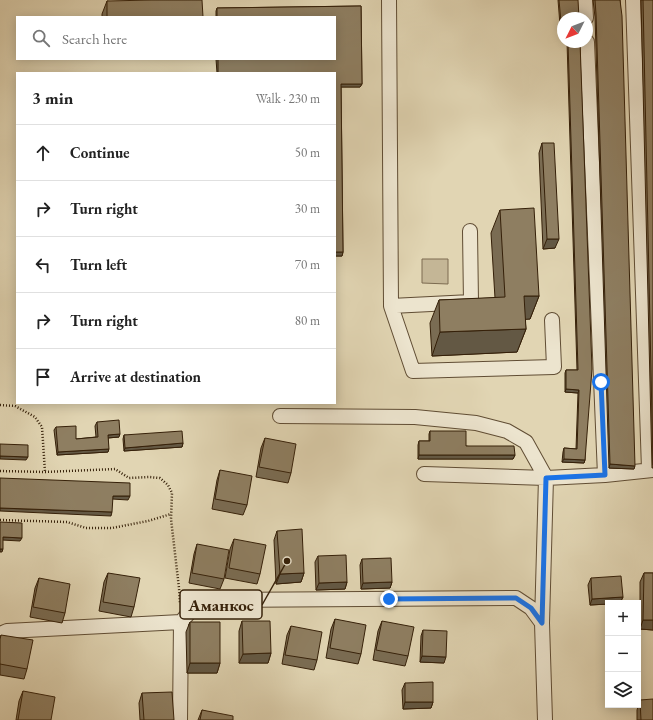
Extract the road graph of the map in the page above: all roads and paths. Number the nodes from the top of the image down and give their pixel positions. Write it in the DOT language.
graph roads {
  1 [pos="389,0"];
  2 [pos="585,0"];
  3 [pos="633,0"];
  4 [pos="586,12"];
  5 [pos="587,48"];
  6 [pos="470,232"];
  7 [pos="391,306"];
  8 [pos="552,320"];
  9 [pos="0,405"];
  10 [pos="280,416"];
  11 [pos="651,469"];
  12 [pos="0,471"];
  13 [pos="45,472"];
  14 [pos="424,474"];
  15 [pos="605,475"];
  16 [pos="546,478"];
  17 [pos="171,514"];
  18 [pos="0,520"];
  19 [pos="181,622"];
  20 [pos="542,623"];
  21 [pos="0,634"];
  22 [pos="180,720"];
  23 [pos="545,720"];
  1 -- 7 [label="street"];
  2 -- 4 [label="street"];
  3 -- 11 [label="street"];
  5 -- 15 [label="street"];
  6 -- 7 [label="street"];
  7 -- 8 [label="street"];
  9 -- 13 [label="path"];
  10 -- 16 [label="street"];
  11 -- 15 [label="street"];
  12 -- 13 [label="path"];
  13 -- 17 [label="path"];
  14 -- 16 [label="street"];
  15 -- 16 [label="street"];
  16 -- 20 [label="street"];
  17 -- 18 [label="path"];
  17 -- 19 [label="path"];
  19 -- 20 [label="street"];
  19 -- 21 [label="street"];
  19 -- 22 [label="street"];
  20 -- 23 [label="street"];
}
